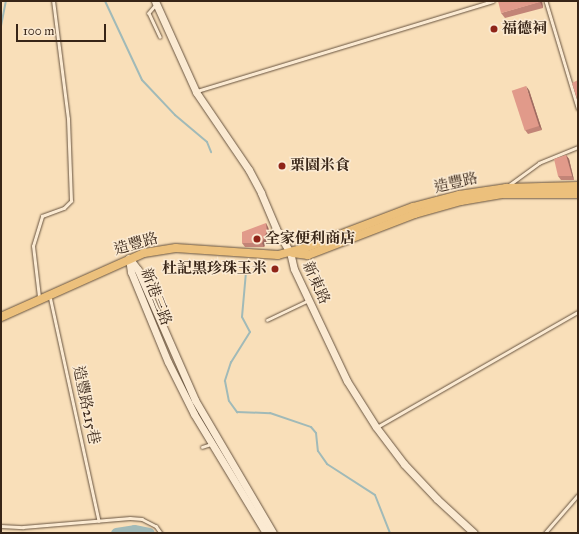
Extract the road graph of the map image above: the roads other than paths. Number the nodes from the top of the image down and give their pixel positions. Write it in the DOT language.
graph roads {
  1 [pos="53,1"];
  2 [pos="493,1"];
  3 [pos="546,1"];
  4 [pos="156,3"];
  5 [pos="160,37"];
  6 [pos="196,92"];
  7 [pos="578,108"];
  8 [pos="578,147"];
  9 [pos="578,186"];
  10 [pos="505,191"];
  11 [pos="516,191"];
  12 [pos="578,194"];
  13 [pos="290,252"];
  14 [pos="129,258"];
  15 [pos="49,294"];
  16 [pos="39,300"];
  17 [pos="309,300"];
  18 [pos="578,312"];
  19 [pos="1,317"];
  20 [pos="267,320"];
  21 [pos="376,428"];
  22 [pos="219,441"];
  23 [pos="210,444"];
  24 [pos="202,447"];
  25 [pos="578,495"];
  26 [pos="99,521"];
  27 [pos="1,526"];
  28 [pos="161,533"];
  29 [pos="266,533"];
  30 [pos="273,533"];
  31 [pos="474,533"];
  32 [pos="545,533"];
  1 -- 16 [label="lane"];
  2 -- 6 [label="lane"];
  3 -- 7 [label="lane"];
  4 -- 5 [label="lane"];
  4 -- 6 [label="main road, 新東路"];
  6 -- 13 [label="main road, 新東路"];
  8 -- 10 [label="lane"];
  9 -- 11 [label="main road"];
  10 -- 11 [label="main road, 造豐路"];
  10 -- 13 [label="main road, 造豐路"];
  11 -- 12 [label="main road"];
  13 -- 14 [label="main road, 造豐路"];
  13 -- 17 [label="main road, 新東路"];
  14 -- 15 [label="main road, 造豐路"];
  14 -- 22 [label="main road, 新港三路"];
  14 -- 23 [label="main road, 新港三路"];
  15 -- 16 [label="main road, 造豐路"];
  15 -- 26 [label="lane, 造豐路215巷"];
  16 -- 19 [label="main road, 造豐路"];
  17 -- 20 [label="lane"];
  17 -- 21 [label="main road, 新東路"];
  18 -- 21 [label="lane"];
  21 -- 31 [label="main road, 新東路"];
  22 -- 23 [label="lane"];
  22 -- 30 [label="main road, 新港三路"];
  23 -- 24 [label="lane"];
  23 -- 29 [label="main road, 新港三路"];
  25 -- 32 [label="lane"];
  26 -- 27 [label="lane"];
  26 -- 28 [label="lane"];
}
